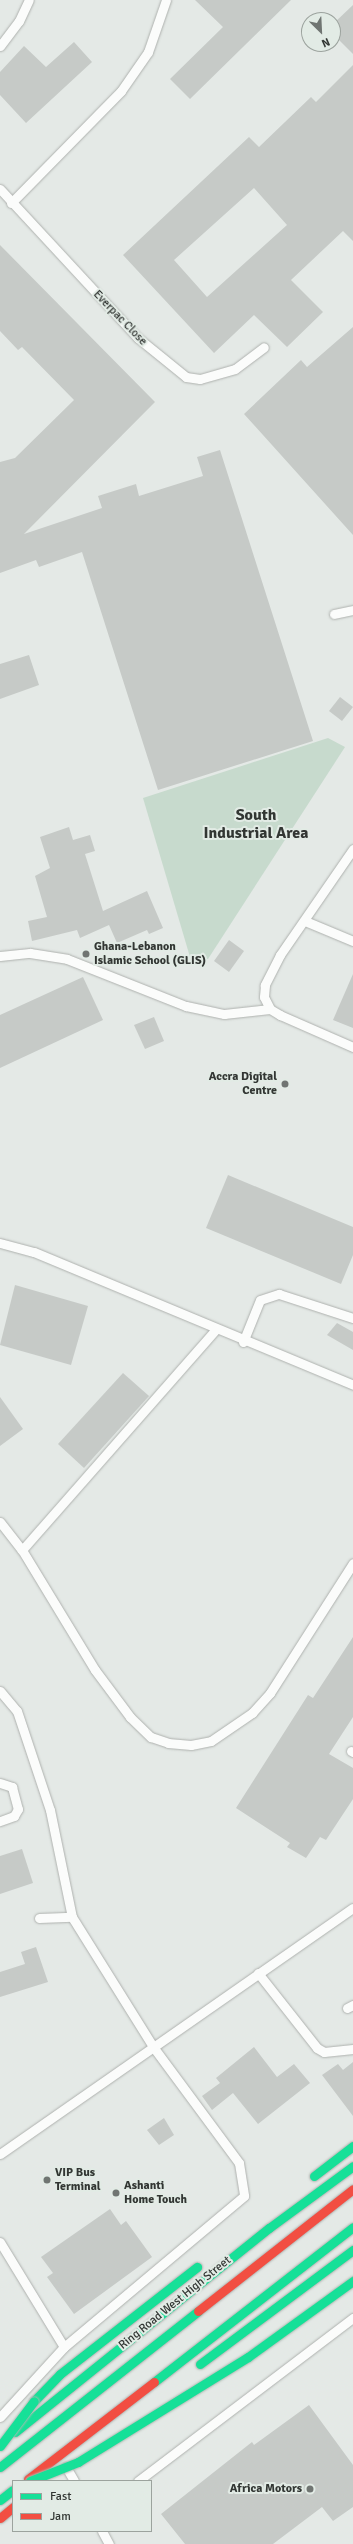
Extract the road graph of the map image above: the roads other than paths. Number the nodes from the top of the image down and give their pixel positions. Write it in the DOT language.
graph roads {
  1 [pos="29,0"];
  2 [pos="166,0"];
  3 [pos="0,46"];
  4 [pos="0,189"];
  5 [pos="11,202"];
  6 [pos="264,347"];
  7 [pos="353,610"];
  8 [pos="334,614"];
  9 [pos="353,850"];
  10 [pos="305,921"];
  11 [pos="353,941"];
  12 [pos="0,956"];
  13 [pos="270,1009"];
  14 [pos="353,1047"];
  15 [pos="0,1243"];
  16 [pos="353,1318"];
  17 [pos="215,1330"];
  18 [pos="243,1342"];
  19 [pos="353,1385"];
  20 [pos="0,1522"];
  21 [pos="22,1550"];
  22 [pos="353,1563"];
  23 [pos="0,1691"];
  24 [pos="0,1783"];
  25 [pos="0,1821"];
  26 [pos="353,1908"];
  27 [pos="72,1917"];
  28 [pos="39,1918"];
  29 [pos="258,1973"];
  30 [pos="154,2048"];
  31 [pos="353,2049"];
  32 [pos="353,2146"];
  33 [pos="0,2154"];
  34 [pos="353,2166"];
  35 [pos="303,2185"];
  36 [pos="353,2189"];
  37 [pos="353,2227"];
  38 [pos="0,2242"];
  39 [pos="353,2250"];
  40 [pos="203,2262"];
  41 [pos="353,2281"];
  42 [pos="353,2318"];
  43 [pos="64,2347"];
  44 [pos="189,2372"];
  45 [pos="0,2417"];
  46 [pos="126,2420"];
  47 [pos="0,2445"];
  48 [pos="65,2465"];
  49 [pos="0,2467"];
  50 [pos="26,2480"];
  51 [pos="33,2480"];
  52 [pos="46,2480"];
  53 [pos="73,2480"];
  54 [pos="139,2480"];
  55 [pos="12,2491"];
  56 [pos="0,2500"];
  57 [pos="12,2508"];
  58 [pos="0,2518"];
  59 [pos="103,2532"];
  60 [pos="109,2544"];
  1 -- 3 [label="lane"];
  2 -- 5 [label="lane"];
  4 -- 5 [label="lane, Everpac Close"];
  5 -- 6 [label="lane, Everpac Close"];
  7 -- 8 [label="lane"];
  9 -- 10 [label="lane"];
  10 -- 11 [label="lane"];
  10 -- 13 [label="lane"];
  12 -- 13 [label="lane"];
  13 -- 14 [label="lane"];
  15 -- 17 [label="lane"];
  16 -- 18 [label="lane"];
  17 -- 18 [label="lane"];
  17 -- 21 [label="lane"];
  18 -- 19 [label="lane"];
  20 -- 21 [label="lane"];
  21 -- 22 [label="lane"];
  23 -- 27 [label="lane"];
  24 -- 25 [label="lane"];
  26 -- 29 [label="lane"];
  27 -- 28 [label="lane"];
  27 -- 30 [label="lane"];
  29 -- 30 [label="lane"];
  29 -- 31 [label="lane"];
  30 -- 33 [label="lane"];
  30 -- 43 [label="lane"];
  32 -- 35 [label="main road"];
  34 -- 47 [label="main road, Ring Road West High Street"];
  36 -- 49 [label="main road, Ring Road West High Street"];
  37 -- 50 [label="main road"];
  38 -- 43 [label="lane"];
  39 -- 44 [label="main road"];
  40 -- 47 [label="main road, bridge"];
  41 -- 51 [label="main road, bridge"];
  42 -- 54 [label="lane"];
  43 -- 45 [label="lane"];
  46 -- 48 [label="main road"];
  48 -- 52 [label="main road"];
  48 -- 53 [label="lane"];
  55 -- 56 [label="main road"];
  57 -- 58 [label="main road"];
  59 -- 60 [label="lane"];
}
